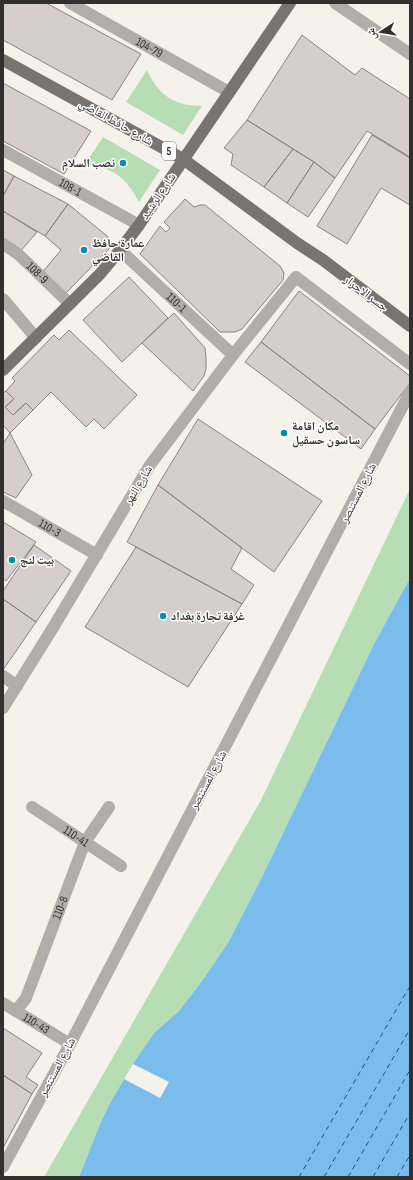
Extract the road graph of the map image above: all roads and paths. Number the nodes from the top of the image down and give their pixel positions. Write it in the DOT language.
graph roads {
  1 [pos="70,3"];
  2 [pos="290,3"];
  3 [pos="335,3"];
  4 [pos="410,54"];
  5 [pos="3,60"];
  6 [pos="229,92"];
  7 [pos="3,150"];
  8 [pos="183,159"];
  9 [pos="139,224"];
  10 [pos="3,244"];
  11 [pos="120,250"];
  12 [pos="323,260"];
  13 [pos="3,299"];
  14 [pos="70,304"];
  15 [pos="410,326"];
  16 [pos="36,338"];
  17 [pos="233,355"];
  18 [pos="410,364"];
  19 [pos="3,370"];
  20 [pos="410,392"];
  21 [pos="3,501"];
  22 [pos="97,555"];
  23 [pos="3,676"];
  24 [pos="17,686"];
  25 [pos="3,708"];
  26 [pos="32,807"];
  27 [pos="109,807"];
  28 [pos="85,842"];
  29 [pos="120,866"];
  30 [pos="3,1003"];
  31 [pos="16,1012"];
  32 [pos="70,1044"];
  33 [pos="3,1167"];
  1 -- 6 [label="street, 104-79"];
  2 -- 6 [label="main road, شارع الرشيد"];
  3 -- 4 [label="street"];
  5 -- 8 [label="main road, شارع حافظ القاضي / 5"];
  6 -- 8 [label="main road, شارع الرشيد"];
  7 -- 9 [label="street, 108-1"];
  8 -- 9 [label="main road, شارع الرشيد"];
  8 -- 12 [label="main road, شارع حافظ القاضي / 5"];
  9 -- 11 [label="main road, شارع الرشيد"];
  10 -- 14 [label="street, 108-9"];
  11 -- 14 [label="main road, شارع الرشيد"];
  11 -- 17 [label="street, 110-1"];
  12 -- 15 [label="main road, جسر الاحرار"];
  13 -- 16 [label="street"];
  14 -- 16 [label="main road, شارع الرشيد"];
  16 -- 19 [label="main road, شارع الرشيد"];
  17 -- 18 [label="street, شارع النهر"];
  17 -- 22 [label="street, شارع النهر"];
  20 -- 32 [label="street, شارع المستنصر"];
  21 -- 22 [label="street, 110-3"];
  22 -- 24 [label="street, شارع النهر"];
  23 -- 24 [label="street"];
  24 -- 25 [label="street, شارع النهر"];
  26 -- 28 [label="street, 110-41"];
  27 -- 28 [label="street, 110-8"];
  28 -- 29 [label="street, 110-41"];
  28 -- 31 [label="street, 110-8"];
  30 -- 31 [label="street, 110-43"];
  31 -- 32 [label="street, 110-43"];
  32 -- 33 [label="street, شارع المستنصر"];
}
